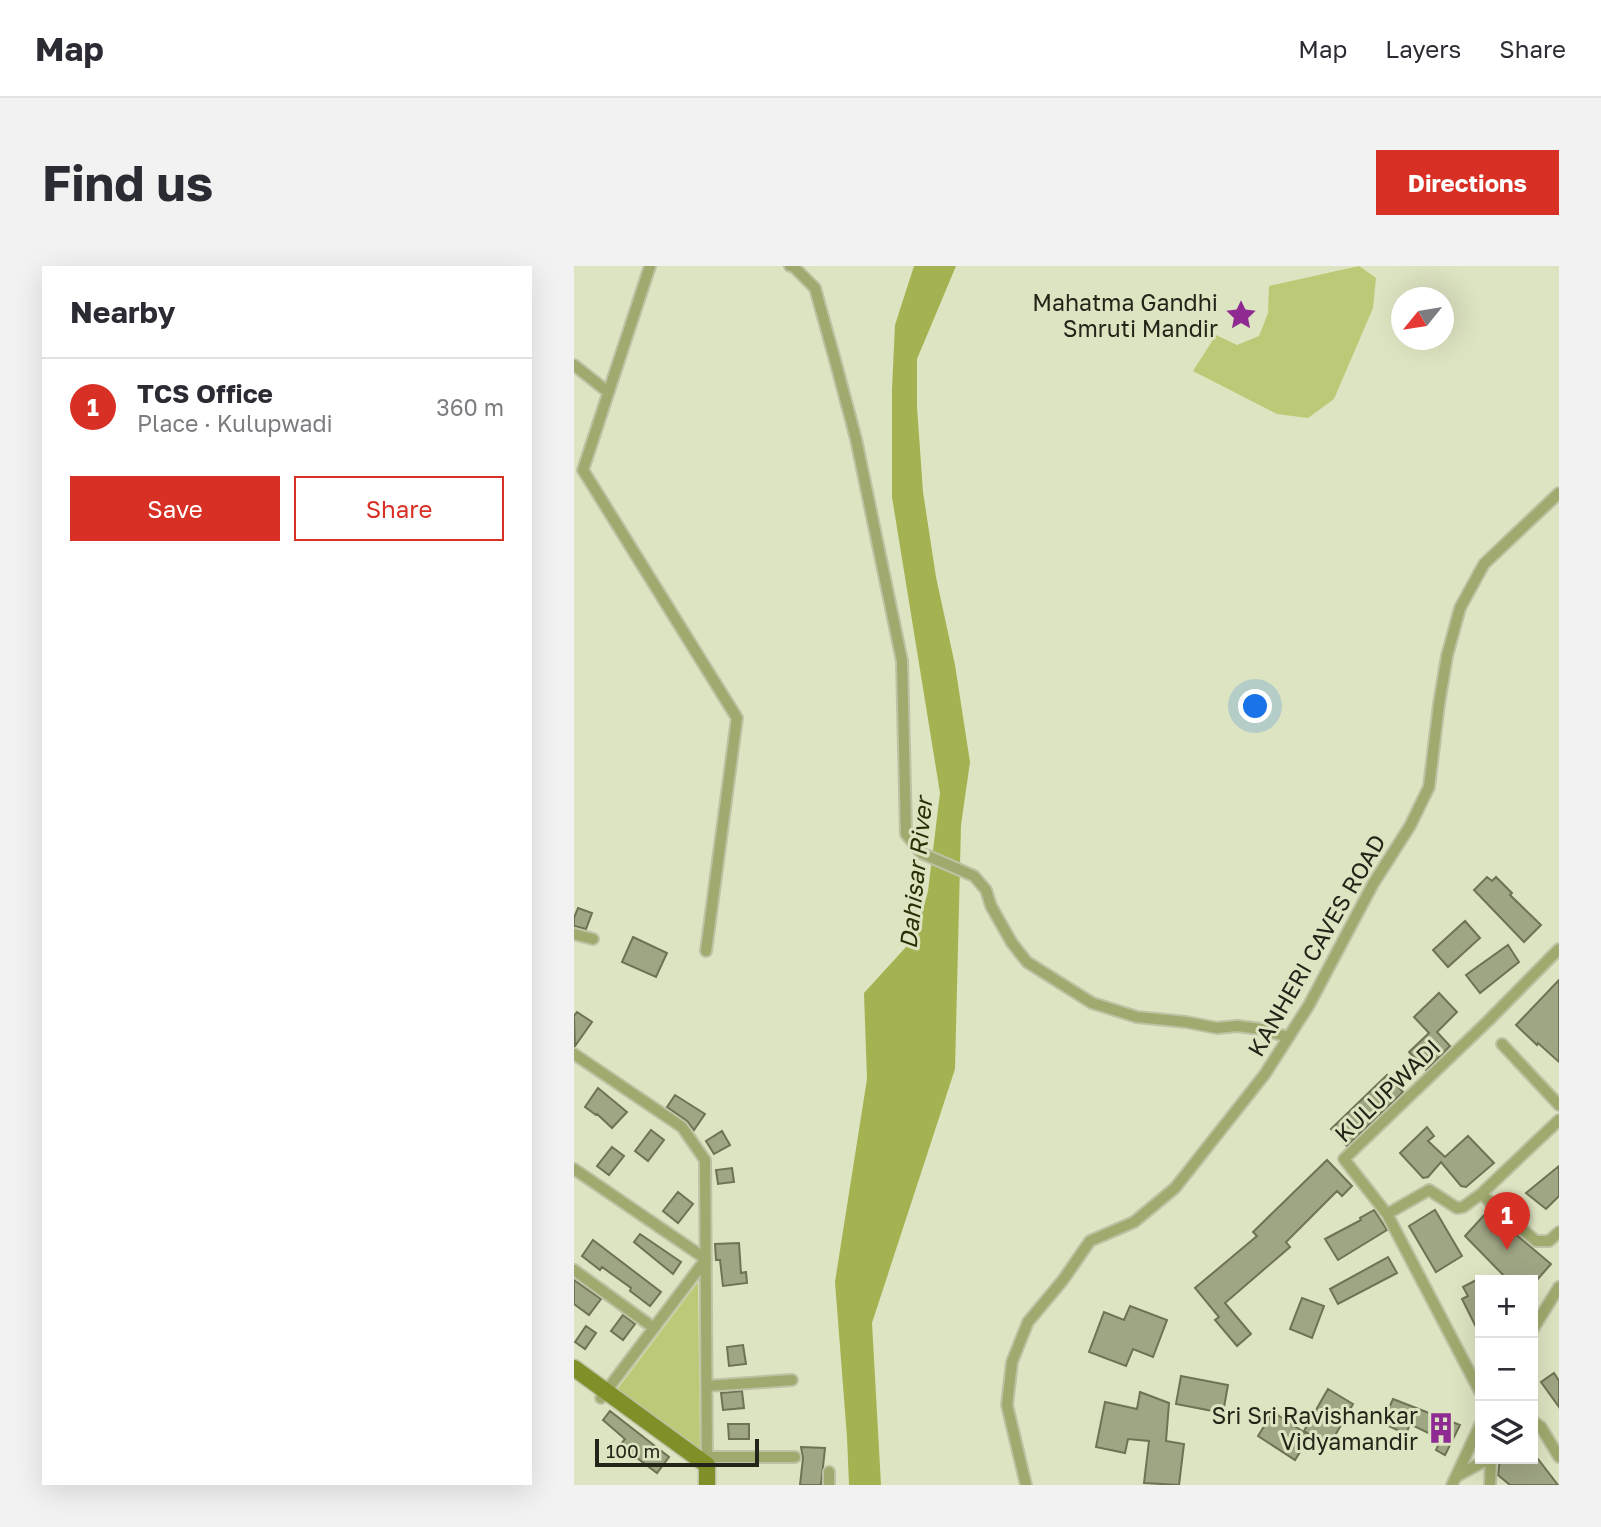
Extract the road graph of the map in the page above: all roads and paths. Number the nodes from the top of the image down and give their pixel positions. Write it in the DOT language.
graph roads {
  1 [pos="650,266"];
  2 [pos="790,266"];
  3 [pos="574,365"];
  4 [pos="608,392"];
  5 [pos="1559,493"];
  6 [pos="574,934"];
  7 [pos="593,939"];
  8 [pos="1559,949"];
  9 [pos="706,951"];
  10 [pos="1288,1037"];
  11 [pos="1502,1044"];
  12 [pos="574,1054"];
  13 [pos="1559,1105"];
  14 [pos="1559,1120"];
  15 [pos="574,1169"];
  16 [pos="1481,1194"];
  17 [pos="1387,1214"];
  18 [pos="1559,1232"];
  19 [pos="706,1259"];
  20 [pos="574,1270"];
  21 [pos="1559,1287"];
  22 [pos="1538,1321"];
  23 [pos="654,1328"];
  24 [pos="574,1368"];
  25 [pos="574,1378"];
  26 [pos="792,1380"];
  27 [pos="1475,1382"];
  28 [pos="707,1386"];
  29 [pos="604,1395"];
  30 [pos="1538,1425"];
  31 [pos="1475,1436"];
  32 [pos="795,1457"];
  33 [pos="1559,1457"];
  34 [pos="1482,1464"];
  35 [pos="1490,1464"];
  36 [pos="707,1469"];
  37 [pos="829,1472"];
  38 [pos="1455,1480"];
  39 [pos="829,1485"];
  40 [pos="1026,1485"];
  41 [pos="1490,1485"];
  1 -- 4 [label="street"];
  2 -- 10 [label="street"];
  3 -- 4 [label="street"];
  4 -- 9 [label="street"];
  5 -- 10 [label="street, KANHERI CAVES ROAD"];
  6 -- 7 [label="street"];
  8 -- 17 [label="street, KULUPWADI"];
  10 -- 40 [label="street, KANHERI CAVES ROAD"];
  11 -- 13 [label="street"];
  12 -- 19 [label="street"];
  14 -- 16 [label="street"];
  15 -- 19 [label="street"];
  16 -- 17 [label="street"];
  16 -- 18 [label="street"];
  17 -- 27 [label="street, KULUPWADI"];
  19 -- 23 [label="street"];
  19 -- 28 [label="street"];
  20 -- 23 [label="street"];
  21 -- 22 [label="street"];
  23 -- 29 [label="street"];
  24 -- 29 [label="street"];
  25 -- 29 [label="street"];
  26 -- 28 [label="street"];
  28 -- 36 [label="street"];
  29 -- 36 [label="street"];
  30 -- 33 [label="street"];
  31 -- 38 [label="street"];
  32 -- 36 [label="street"];
  34 -- 38 [label="street"];
  35 -- 41 [label="street"];
  37 -- 39 [label="street"];
}
